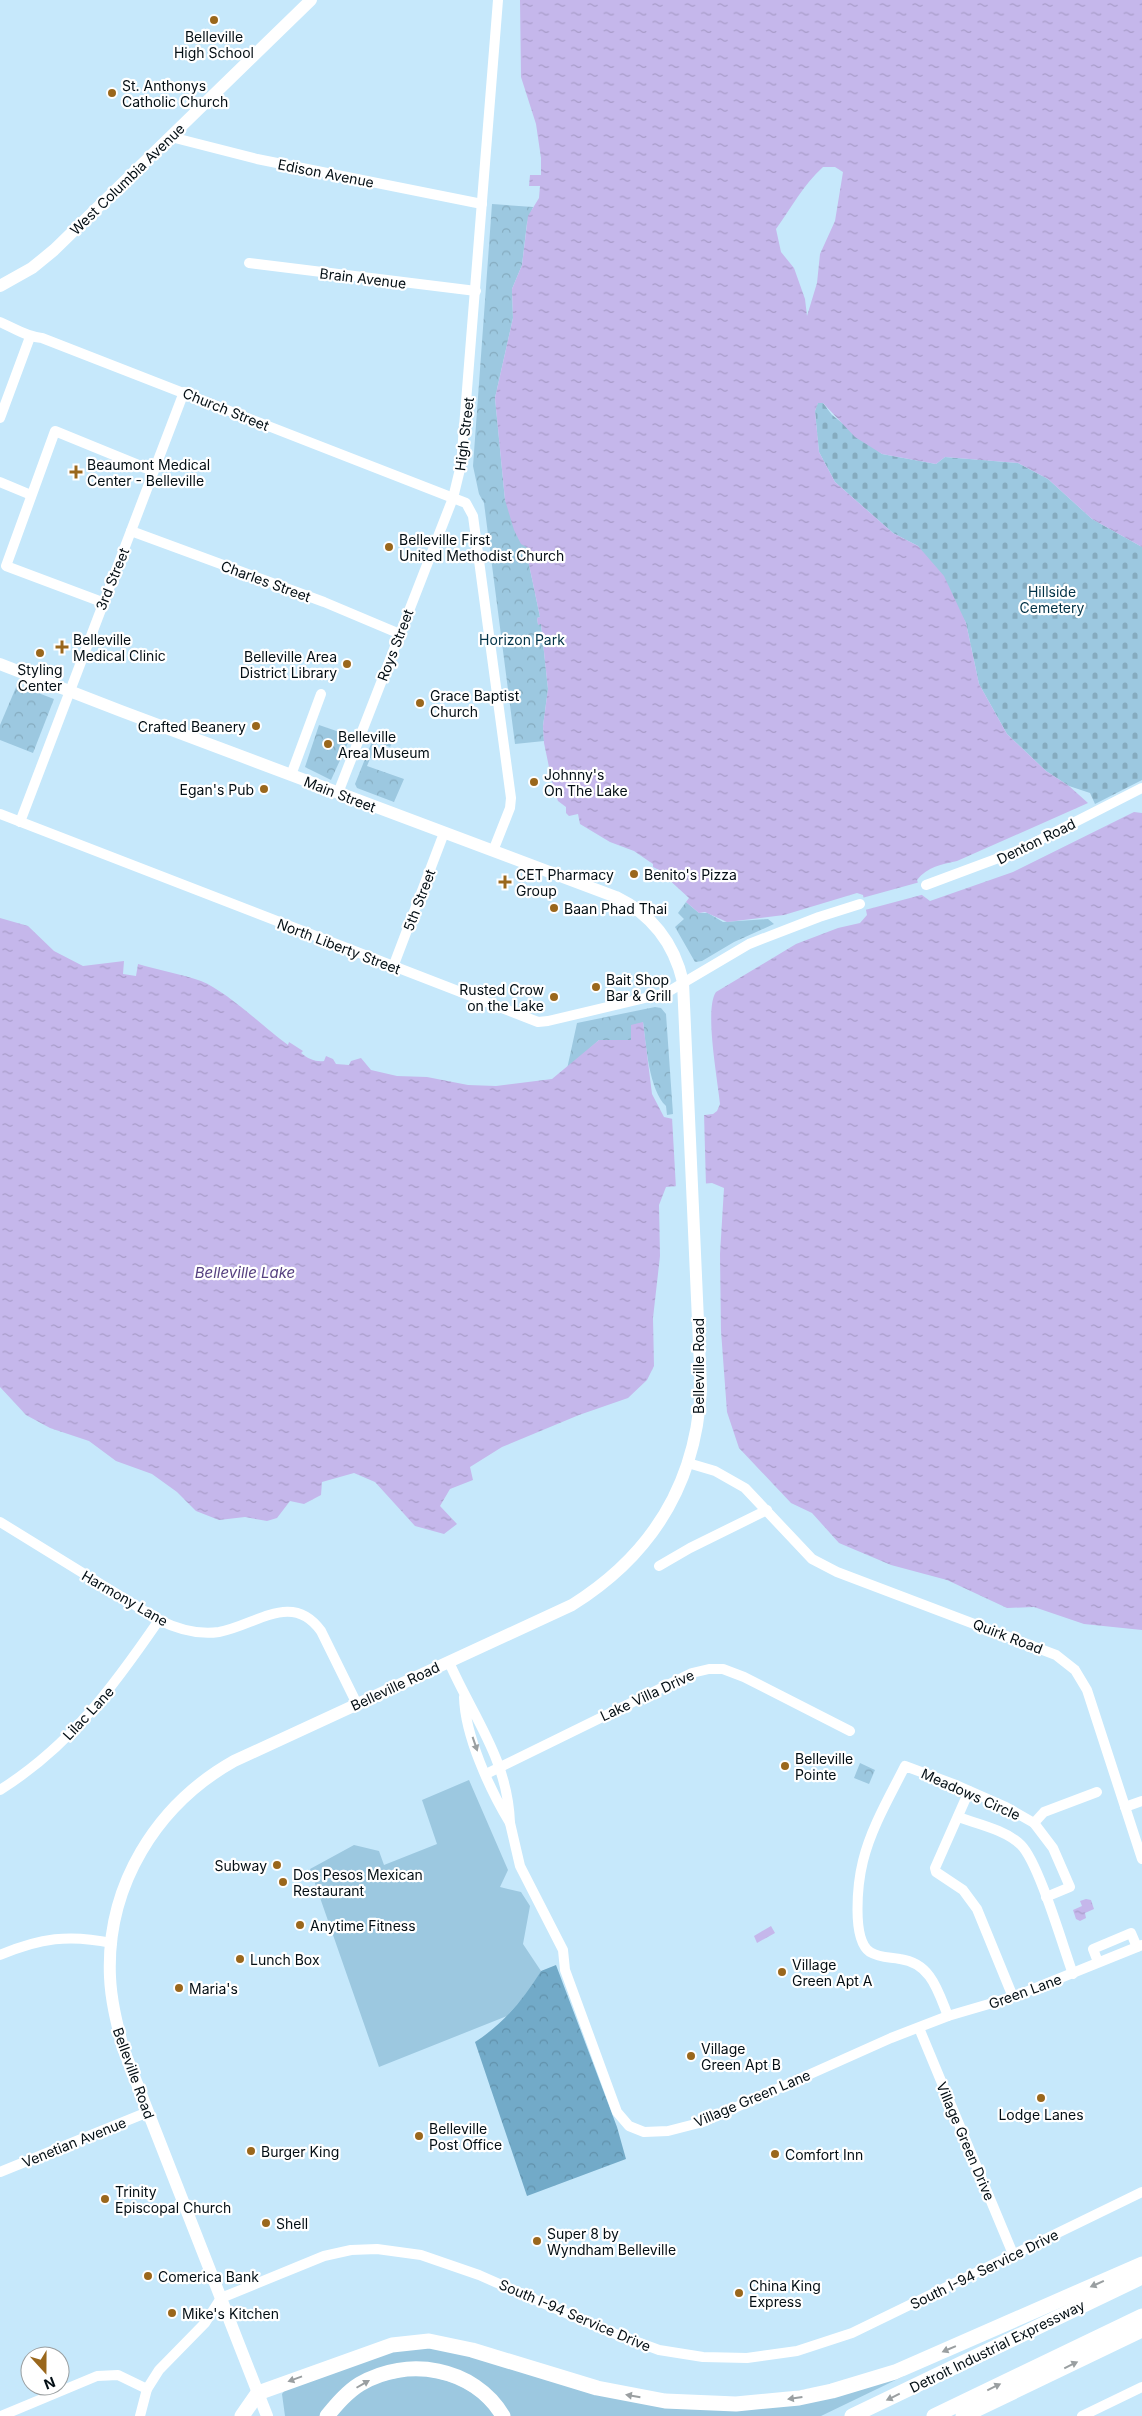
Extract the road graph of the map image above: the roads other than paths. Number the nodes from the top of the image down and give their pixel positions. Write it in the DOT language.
graph roads {
  1 [pos="311,0"];
  2 [pos="498,0"];
  3 [pos="171,137"];
  4 [pos="482,204"];
  5 [pos="249,263"];
  6 [pos="0,286"];
  7 [pos="476,291"];
  8 [pos="0,322"];
  9 [pos="30,337"];
  10 [pos="184,392"];
  11 [pos="0,418"];
  12 [pos="153,471"];
  13 [pos="0,482"];
  14 [pos="31,495"];
  15 [pos="452,498"];
  16 [pos="131,531"];
  17 [pos="102,602"];
  18 [pos="400,634"];
  19 [pos="0,664"];
  20 [pos="70,692"];
  21 [pos="321,694"];
  22 [pos="291,775"];
  23 [pos="1142,788"];
  24 [pos="338,793"];
  25 [pos="0,814"];
  26 [pos="20,822"];
  27 [pos="444,833"];
  28 [pos="493,851"];
  29 [pos="926,885"];
  30 [pos="860,904"];
  31 [pos="668,942"];
  32 [pos="393,967"];
  33 [pos="683,982"];
  34 [pos="688,1463"];
  35 [pos="767,1510"];
  36 [pos="0,1522"];
  37 [pos="659,1566"];
  38 [pos="158,1620"];
  39 [pos="449,1662"];
  40 [pos="464,1697"];
  41 [pos="358,1704"];
  42 [pos="850,1732"];
  43 [pos="500,1767"];
  44 [pos="486,1774"];
  45 [pos="0,1790"];
  46 [pos="968,1791"];
  47 [pos="1097,1792"];
  48 [pos="1142,1801"];
  49 [pos="1125,1807"];
  50 [pos="958,1817"];
  51 [pos="510,1823"];
  52 [pos="1034,1823"];
  53 [pos="1142,1859"];
  54 [pos="1046,1896"];
  55 [pos="112,1943"];
  56 [pos="1136,1947"];
  57 [pos="0,1954"];
  58 [pos="1098,1962"];
  59 [pos="1073,1974"];
  60 [pos="1013,1997"];
  61 [pos="948,2016"];
  62 [pos="919,2028"];
  63 [pos="148,2112"];
  64 [pos="0,2172"];
  65 [pos="1142,2192"];
  66 [pos="1013,2254"];
  67 [pos="1142,2264"];
  68 [pos="1142,2277"];
  69 [pos="221,2298"];
  70 [pos="1142,2316"];
  71 [pos="1142,2330"];
  72 [pos="1041,2380"];
  73 [pos="1142,2387"];
  74 [pos="147,2389"];
  75 [pos="258,2393"];
  76 [pos="0,2416"];
  77 [pos="140,2416"];
  78 [pos="242,2416"];
  79 [pos="267,2416"];
  80 [pos="327,2416"];
  81 [pos="503,2416"];
  82 [pos="852,2416"];
  83 [pos="934,2416"];
  84 [pos="963,2416"];
  85 [pos="979,2416"];
  86 [pos="1082,2416"];
  1 -- 3 [label="main road, West Columbia Avenue"];
  2 -- 4 [label="street, High Street"];
  3 -- 4 [label="street, Edison Avenue"];
  3 -- 6 [label="main road, West Columbia Avenue"];
  4 -- 7 [label="street, High Street"];
  5 -- 7 [label="street, Brain Avenue"];
  7 -- 15 [label="street, High Street"];
  8 -- 9 [label="street, Church Street"];
  9 -- 10 [label="street, Church Street"];
  9 -- 11 [label="street"];
  10 -- 12 [label="street, 3rd Street"];
  10 -- 15 [label="street, Church Street"];
  12 -- 14 [label="street"];
  12 -- 16 [label="street, 3rd Street"];
  13 -- 14 [label="street"];
  14 -- 17 [label="street"];
  15 -- 18 [label="street, Roys Street"];
  15 -- 28 [label="street"];
  16 -- 17 [label="street, 3rd Street"];
  16 -- 18 [label="street, Charles Street"];
  17 -- 20 [label="street, 3rd Street"];
  18 -- 24 [label="street, Roys Street"];
  19 -- 20 [label="main road, Main Street"];
  20 -- 22 [label="main road, Main Street"];
  20 -- 26 [label="street, 3rd Street"];
  21 -- 22 [label="street"];
  22 -- 24 [label="main road, Main Street"];
  23 -- 29 [label="street, Denton Road"];
  24 -- 27 [label="main road, Main Street"];
  25 -- 26 [label="street, North Liberty Street"];
  26 -- 32 [label="street, North Liberty Street"];
  27 -- 28 [label="main road, Main Street"];
  27 -- 32 [label="street, 5th Street"];
  28 -- 31 [label="main road, Main Street"];
  30 -- 33 [label="street"];
  31 -- 33 [label="main road, Belleville Road"];
  32 -- 33 [label="street, North Liberty Street"];
  33 -- 34 [label="main road, Belleville Road"];
  34 -- 35 [label="street, Quirk Road"];
  34 -- 39 [label="main road, Belleville Road"];
  35 -- 37 [label="street"];
  35 -- 49 [label="street, Quirk Road"];
  36 -- 38 [label="street, Harmony Lane"];
  38 -- 41 [label="street, Harmony Lane"];
  38 -- 45 [label="street, Lilac Lane"];
  39 -- 40 [label="street"];
  39 -- 41 [label="main road, Belleville Road"];
  40 -- 43 [label="street"];
  40 -- 44 [label="street, one-way"];
  41 -- 55 [label="main road, Belleville Road"];
  42 -- 43 [label="street, Lake Villa Drive"];
  43 -- 44 [label="street, Lake Villa Drive"];
  43 -- 51 [label="street"];
  44 -- 51 [label="street"];
  46 -- 50 [label="street"];
  46 -- 52 [label="street, Meadows Circle"];
  46 -- 61 [label="street, Meadows Circle"];
  47 -- 52 [label="street"];
  48 -- 49 [label="street"];
  49 -- 53 [label="street, Quirk Road"];
  50 -- 54 [label="street"];
  50 -- 60 [label="street"];
  51 -- 62 [label="street, Village Green Lane"];
  52 -- 54 [label="street, Meadows Circle"];
  54 -- 59 [label="street"];
  55 -- 57 [label="street"];
  55 -- 63 [label="main road, Belleville Road"];
  56 -- 58 [label="street, Green Lane"];
  56 -- 58 [label="street"];
  58 -- 59 [label="street, Green Lane"];
  59 -- 60 [label="street, Green Lane"];
  60 -- 61 [label="street, Green Lane"];
  61 -- 62 [label="street, Green Lane"];
  62 -- 66 [label="street, Village Green Drive"];
  63 -- 64 [label="street, Venetian Avenue"];
  63 -- 69 [label="main road, Belleville Road"];
  65 -- 66 [label="street, South I-94 Service Drive"];
  66 -- 69 [label="street, South I-94 Service Drive"];
  67 -- 75 [label="highway, one-way"];
  68 -- 82 [label="highway, Detroit Industrial Expressway, one-way"];
  69 -- 74 [label="street"];
  69 -- 75 [label="main road, Belleville Road"];
  83 -- 70 [label="highway, one-way"];
  72 -- 71 [label="highway, one-way"];
  72 -- 84 [label="highway"];
  72 -- 85 [label="highway"];
  73 -- 86 [label="street"];
  74 -- 76 [label="street"];
  74 -- 77 [label="street"];
  75 -- 78 [label="highway"];
  75 -- 79 [label="main road, Belleville Road"];
  80 -- 81 [label="highway, one-way"];
}
